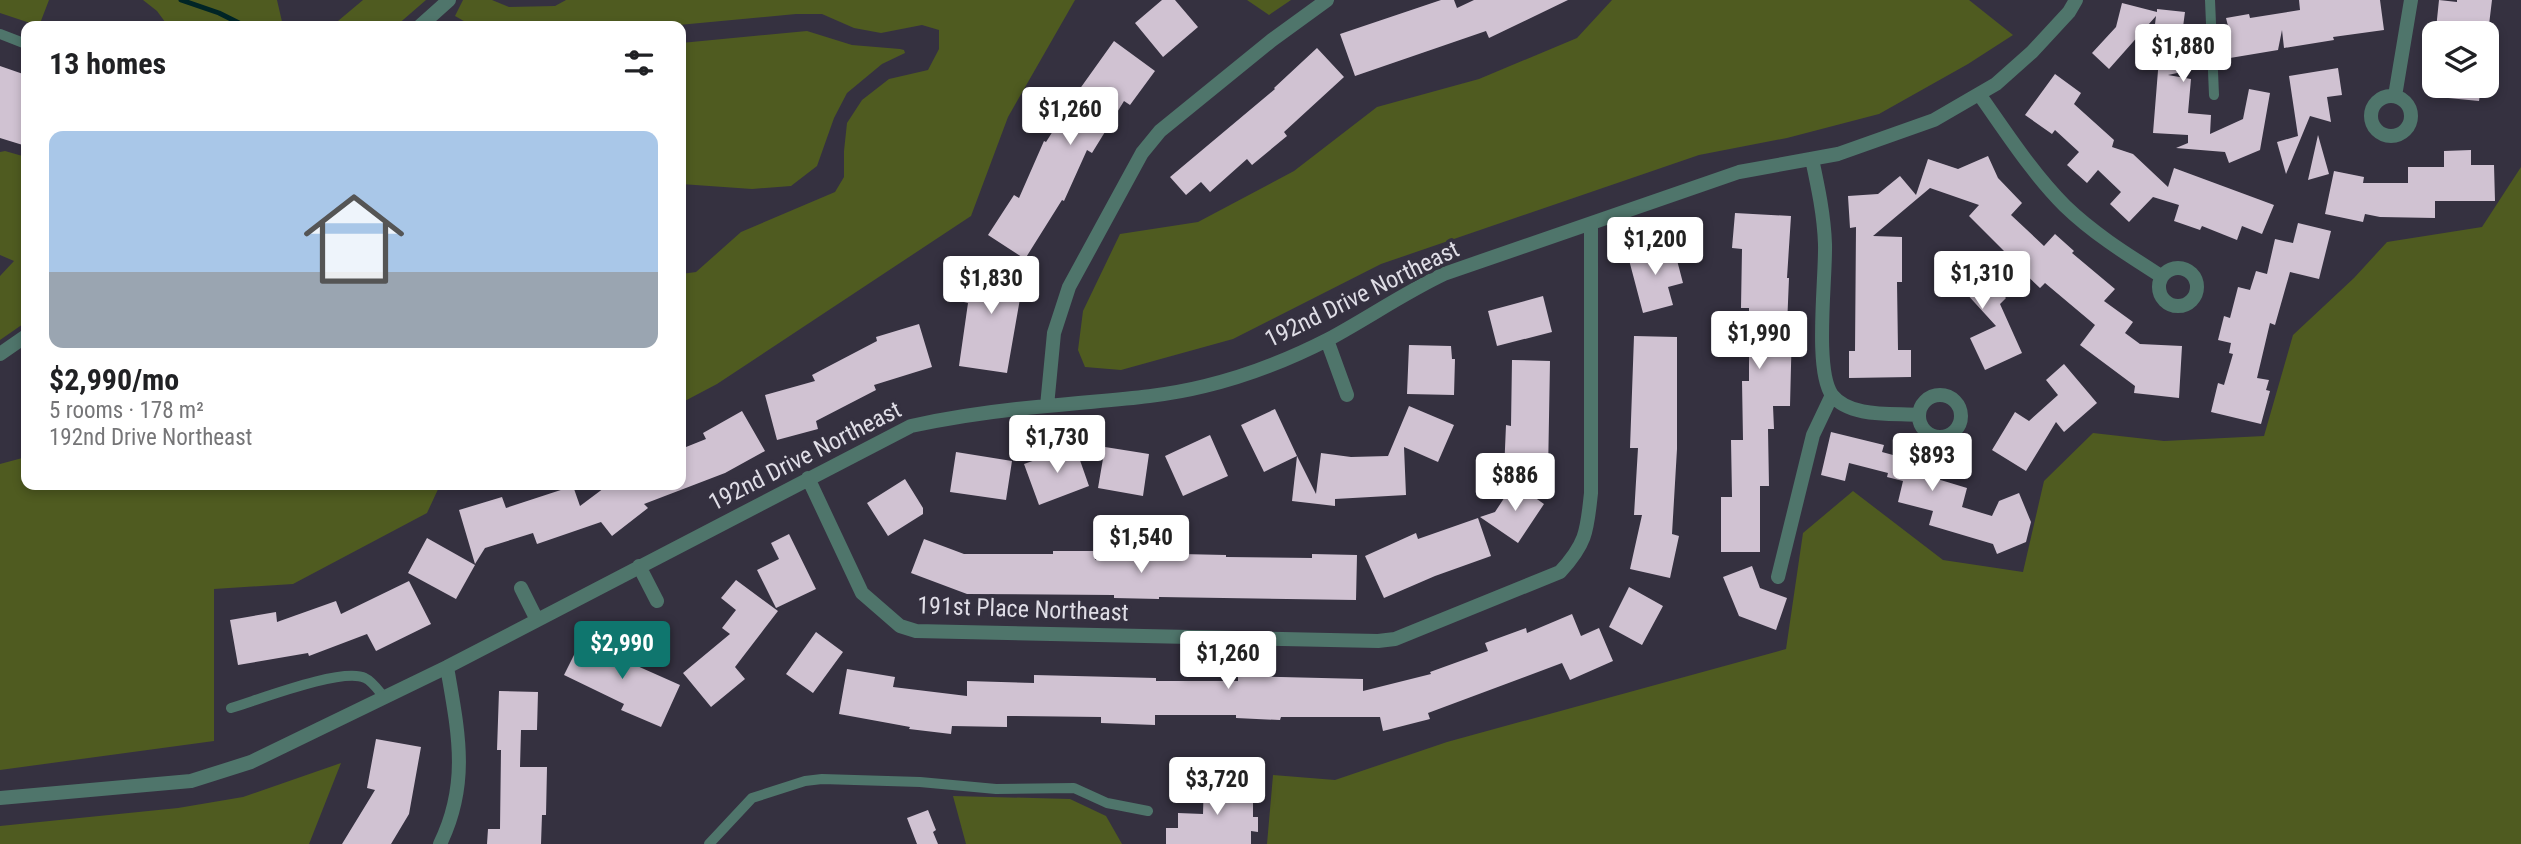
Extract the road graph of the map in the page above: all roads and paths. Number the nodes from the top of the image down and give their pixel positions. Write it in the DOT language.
graph roads {
  1 [pos="449,0"];
  2 [pos="1327,0"];
  3 [pos="2076,0"];
  4 [pos="2210,0"];
  5 [pos="2411,0"];
  6 [pos="426,21"];
  7 [pos="0,34"];
  8 [pos="21,42"];
  9 [pos="1979,94"];
  10 [pos="2214,95"];
  11 [pos="2395,96"];
  12 [pos="1812,159"];
  13 [pos="1591,224"];
  14 [pos="2161,276"];
  15 [pos="21,339"];
  16 [pos="1327,340"];
  17 [pos="0,354"];
  18 [pos="1347,395"];
  19 [pos="1832,395"];
  20 [pos="1047,406"];
  21 [pos="1919,415"];
  22 [pos="808,478"];
  23 [pos="639,566"];
  24 [pos="1778,577"];
  25 [pos="521,588"];
  26 [pos="657,601"];
  27 [pos="537,620"];
  28 [pos="447,667"];
  29 [pos="384,697"];
  30 [pos="231,708"];
  31 [pos="0,798"];
  32 [pos="1148,811"];
  33 [pos="440,844"];
  34 [pos="709,844"];
  1 -- 6 [label="street"];
  2 -- 20 [label="street"];
  3 -- 9 [label="street, 192nd Drive Northeast"];
  4 -- 10 [label="lane"];
  5 -- 11 [label="street"];
  7 -- 8 [label="lane"];
  9 -- 12 [label="street, 192nd Drive Northeast"];
  9 -- 14 [label="street"];
  12 -- 13 [label="street, 192nd Drive Northeast"];
  12 -- 19 [label="street"];
  13 -- 16 [label="street, 192nd Drive Northeast"];
  13 -- 22 [label="street, 191st Place Northeast"];
  15 -- 17 [label="street"];
  16 -- 18 [label="street"];
  16 -- 20 [label="street, 192nd Drive Northeast"];
  19 -- 21 [label="street"];
  19 -- 24 [label="street"];
  20 -- 22 [label="street, 192nd Drive Northeast"];
  22 -- 23 [label="street, 192nd Drive Northeast"];
  23 -- 26 [label="street"];
  23 -- 27 [label="street, 192nd Drive Northeast"];
  25 -- 27 [label="street"];
  27 -- 28 [label="street, 192nd Drive Northeast"];
  28 -- 29 [label="street, 192nd Drive Northeast"];
  28 -- 33 [label="street"];
  29 -- 30 [label="lane"];
  29 -- 31 [label="street, 192nd Drive Northeast"];
  32 -- 34 [label="lane"];
}
